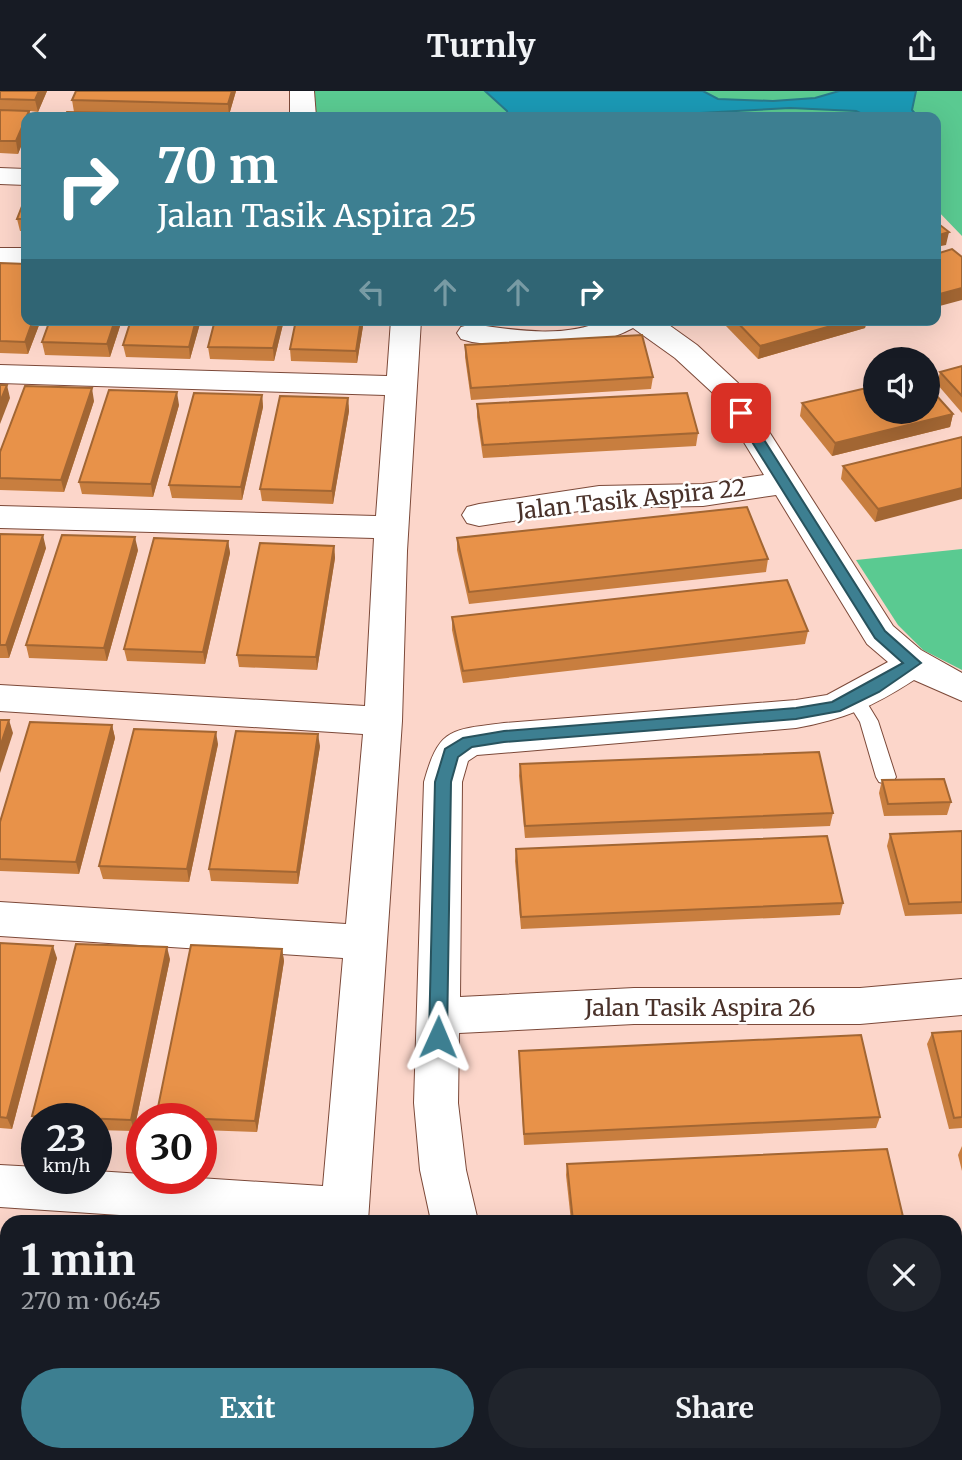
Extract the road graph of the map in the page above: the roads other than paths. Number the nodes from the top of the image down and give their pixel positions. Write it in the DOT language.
graph roads {
  1 [pos="302,91"];
  2 [pos="303,112"];
  3 [pos="0,176"];
  4 [pos="21,177"];
  5 [pos="0,256"];
  6 [pos="21,256"];
  7 [pos="406,326"];
  8 [pos="614,326"];
  9 [pos="651,326"];
  10 [pos="472,333"];
  11 [pos="0,374"];
  12 [pos="402,386"];
  13 [pos="784,482"];
  14 [pos="479,515"];
  15 [pos="0,517"];
  16 [pos="393,527"];
  17 [pos="913,663"];
  18 [pos="962,688"];
  19 [pos="0,698"];
  20 [pos="854,698"];
  21 [pos="383,720"];
  22 [pos="886,777"];
  23 [pos="0,919"];
  24 [pos="366,942"];
  25 [pos="962,997"];
  26 [pos="438,1016"];
  27 [pos="0,1186"];
  28 [pos="345,1215"];
  29 [pos="453,1215"];
  1 -- 2 [label="street"];
  3 -- 4 [label="street"];
  5 -- 6 [label="street"];
  7 -- 12 [label="street"];
  8 -- 10 [label="street"];
  9 -- 13 [label="street"];
  11 -- 12 [label="street"];
  12 -- 16 [label="street"];
  13 -- 14 [label="street, Jalan Tasik Aspira 22"];
  13 -- 17 [label="street"];
  15 -- 16 [label="street"];
  16 -- 21 [label="street"];
  17 -- 18 [label="street"];
  17 -- 20 [label="street"];
  19 -- 21 [label="street"];
  20 -- 22 [label="lane"];
  20 -- 26 [label="street"];
  21 -- 24 [label="street"];
  23 -- 24 [label="street"];
  24 -- 28 [label="street"];
  25 -- 26 [label="street, Jalan Tasik Aspira 26"];
  26 -- 29 [label="street"];
  27 -- 28 [label="street"];
}
